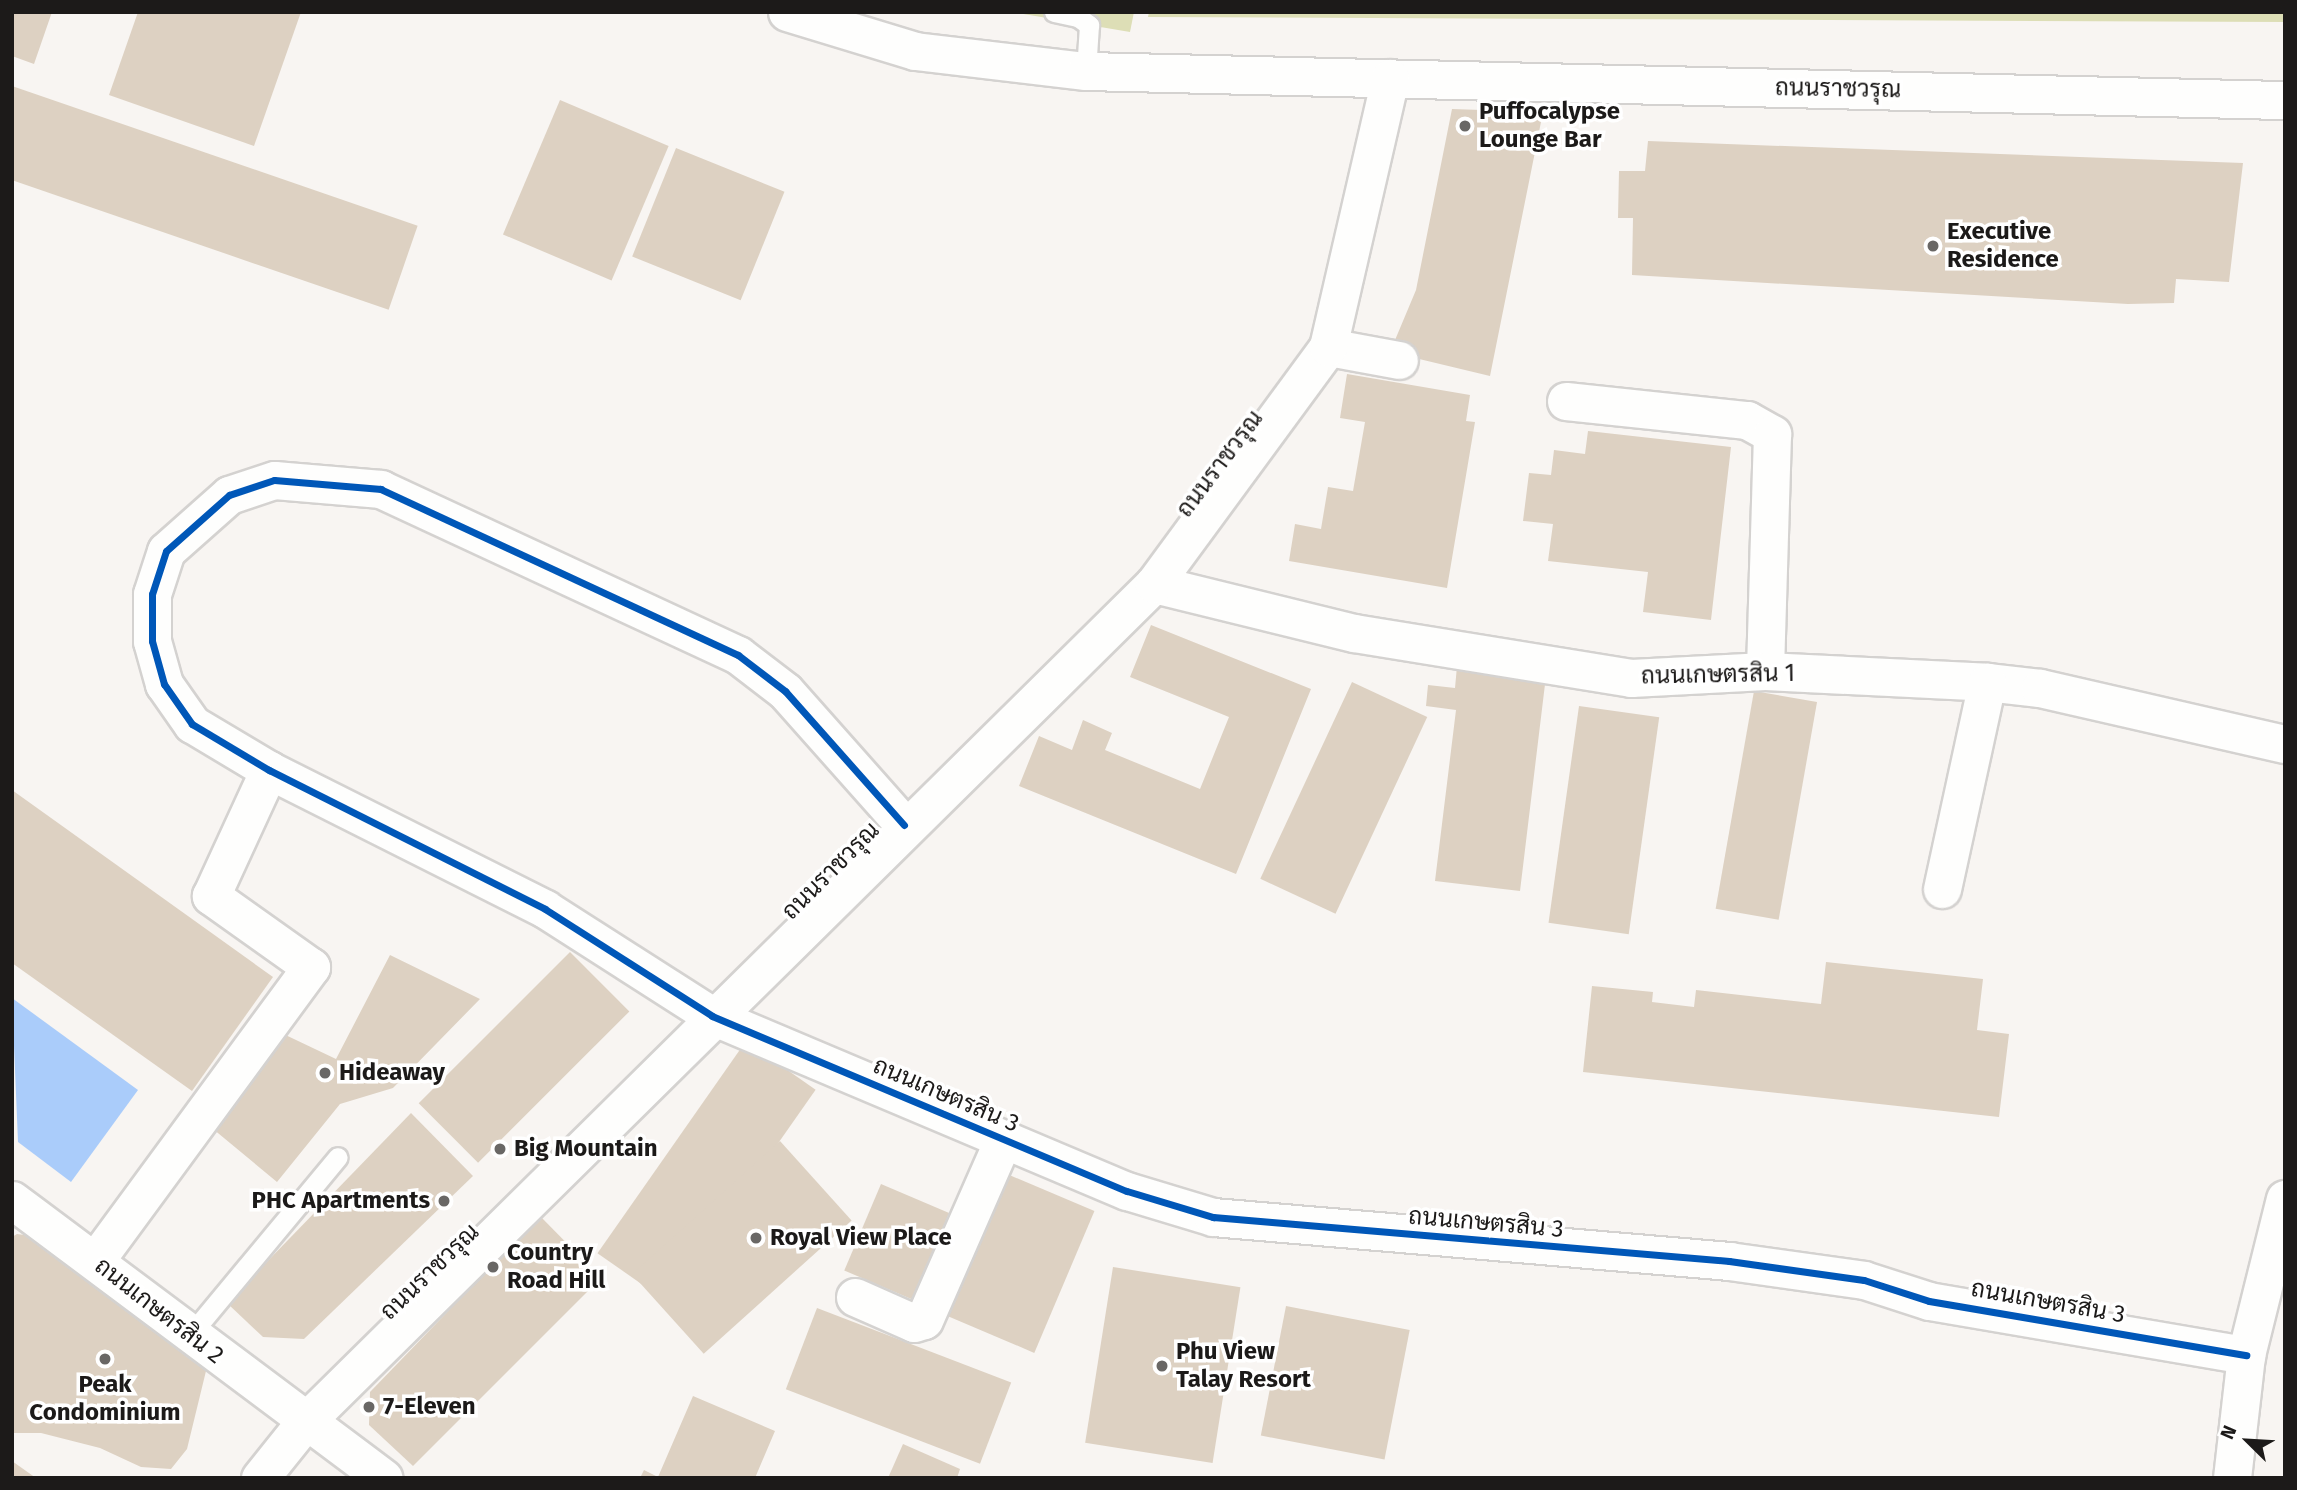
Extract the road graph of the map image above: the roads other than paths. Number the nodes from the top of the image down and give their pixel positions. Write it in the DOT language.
graph roads {
  1 [pos="787,12"];
  2 [pos="1054,12"];
  3 [pos="1086,71"];
  4 [pos="1390,78"];
  5 [pos="2285,100"];
  6 [pos="1328,347"];
  7 [pos="1399,360"];
  8 [pos="1566,401"];
  9 [pos="1154,584"];
  10 [pos="1765,671"];
  11 [pos="1987,682"];
  12 [pos="2285,744"];
  13 [pos="269,770"];
  14 [pos="904,825"];
  15 [pos="1942,889"];
  16 [pos="712,1016"];
  17 [pos="1003,1140"];
  18 [pos="338,1157"];
  19 [pos="2285,1199"];
  20 [pos="12,1200"];
  21 [pos="95,1261"];
  22 [pos="855,1297"];
  23 [pos="190,1335"];
  24 [pos="2246,1355"];
  25 [pos="304,1423"];
  26 [pos="260,1478"];
  27 [pos="384,1478"];
  28 [pos="2231,1478"];
  1 -- 3 [label="street, ถนนราชวรุณ"];
  2 -- 3 [label="lane"];
  3 -- 4 [label="street, ถนนราชวรุณ"];
  4 -- 5 [label="street, ถนนราชวรุณ"];
  4 -- 6 [label="street, ถนนราชวรุณ"];
  6 -- 7 [label="street"];
  6 -- 9 [label="street, ถนนราชวรุณ"];
  8 -- 10 [label="street"];
  9 -- 10 [label="street, ถนนเกษตรสิน 1"];
  9 -- 14 [label="street, ถนนราชวรุณ"];
  10 -- 11 [label="street, ถนนเกษตรสิน 1"];
  11 -- 12 [label="street, ถนนเกษตรสิน 1"];
  11 -- 15 [label="street"];
  13 -- 14 [label="street, ถนนเกษตรสิน 3"];
  13 -- 16 [label="street, ถนนเกษตรสิน 3"];
  13 -- 21 [label="street"];
  14 -- 16 [label="street, ถนนราชวรุณ"];
  16 -- 17 [label="street, ถนนเกษตรสิน 3"];
  16 -- 25 [label="street, ถนนราชวรุณ"];
  17 -- 22 [label="street"];
  17 -- 24 [label="street, ถนนเกษตรสิน 3"];
  18 -- 23 [label="lane"];
  19 -- 24 [label="street"];
  20 -- 21 [label="street, ถนนเกษตรสิน 2"];
  21 -- 23 [label="street, ถนนเกษตรสิน 2"];
  23 -- 25 [label="street, ถนนเกษตรสิน 2"];
  24 -- 28 [label="street"];
  25 -- 26 [label="street, ถนนราชวรุณ"];
  25 -- 27 [label="street, ถนนเกษตรสิน 2"];
}
